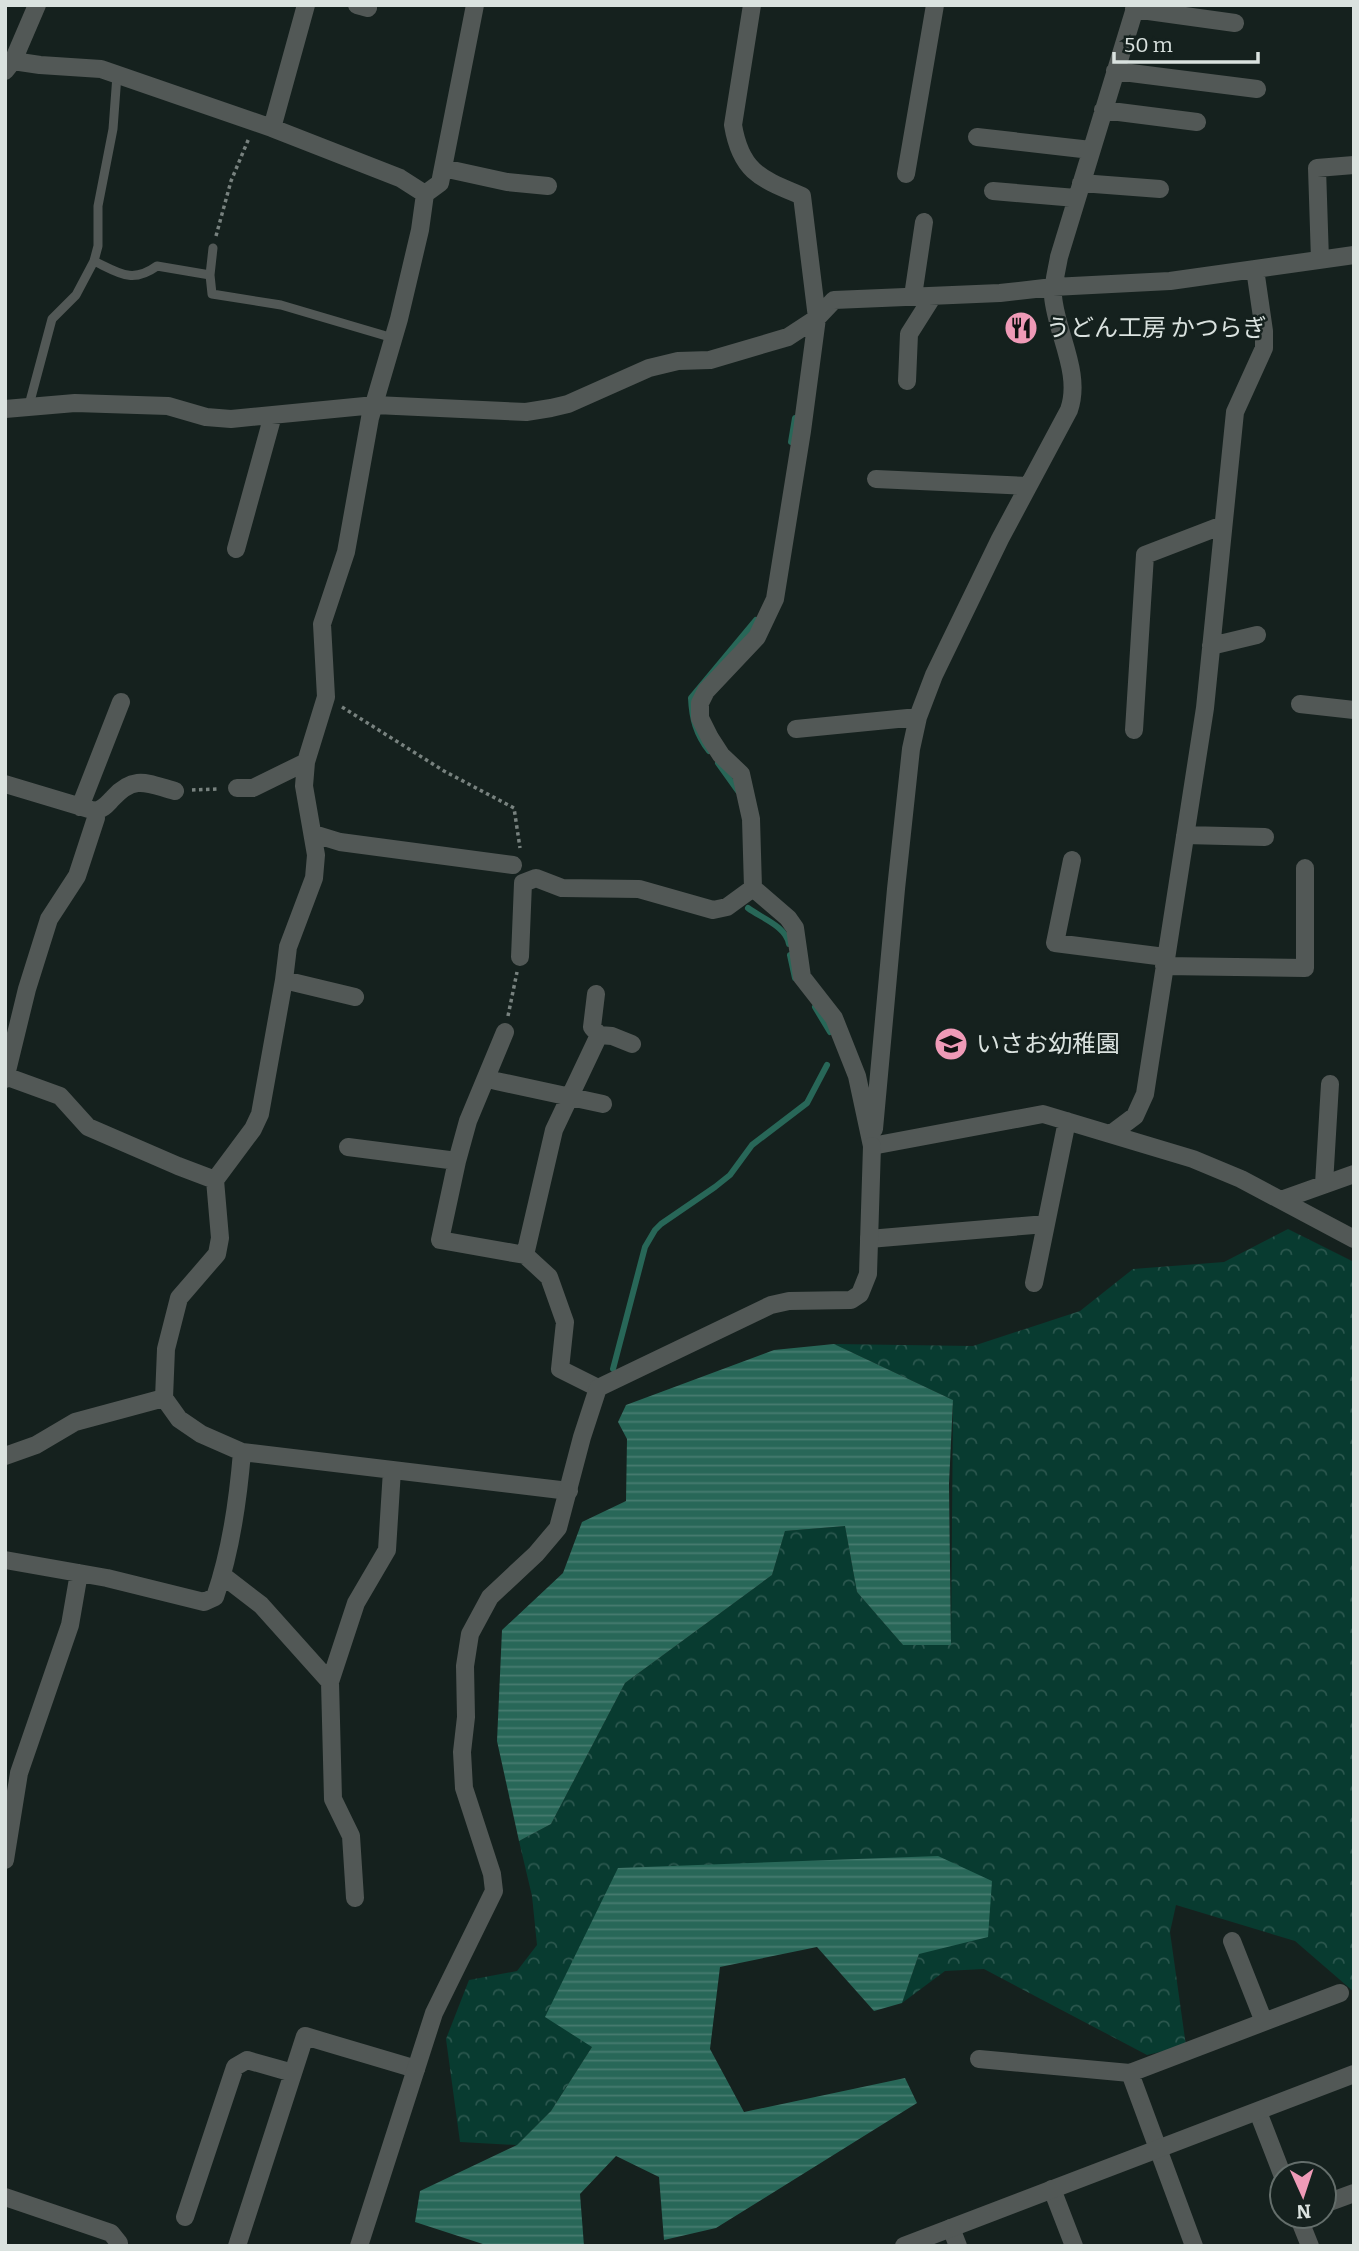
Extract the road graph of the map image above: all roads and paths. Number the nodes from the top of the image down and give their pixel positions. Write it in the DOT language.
graph roads {
  1 [pos="37,5"];
  2 [pos="306,5"];
  3 [pos="475,5"];
  4 [pos="752,5"];
  5 [pos="935,5"];
  6 [pos="1135,7"];
  7 [pos="1235,23"];
  8 [pos="9,66"];
  9 [pos="1115,71"];
  10 [pos="117,75"];
  11 [pos="1257,89"];
  12 [pos="1103,110"];
  13 [pos="1196,122"];
  14 [pos="264,126"];
  15 [pos="977,137"];
  16 [pos="1091,149"];
  17 [pos="1354,165"];
  18 [pos="443,167"];
  19 [pos="906,174"];
  20 [pos="548,186"];
  21 [pos="1160,189"];
  22 [pos="1079,190"];
  23 [pos="993,191"];
  24 [pos="425,194"];
  25 [pos="924,222"];
  26 [pos="213,248"];
  27 [pos="1354,255"];
  28 [pos="1320,260"];
  29 [pos="94,261"];
  30 [pos="1255,269"];
  31 [pos="210,275"];
  32 [pos="1053,286"];
  33 [pos="913,296"];
  34 [pos="933,296"];
  35 [pos="817,318"];
  36 [pos="393,338"];
  37 [pos="907,381"];
  38 [pos="29,405"];
  39 [pos="375,405"];
  40 [pos="5,409"];
  41 [pos="274,415"];
  42 [pos="876,479"];
  43 [pos="1028,486"];
  44 [pos="1223,525"];
  45 [pos="236,549"];
  46 [pos="1257,635"];
  47 [pos="1211,646"];
  48 [pos="326,697"];
  49 [pos="121,702"];
  50 [pos="1300,704"];
  51 [pos="1354,710"];
  52 [pos="918,717"];
  53 [pos="796,729"];
  54 [pos="1133,730"];
  55 [pos="306,762"];
  56 [pos="5,784"];
  57 [pos="237,788"];
  58 [pos="176,791"];
  59 [pos="87,809"];
  60 [pos="314,834"];
  61 [pos="1185,835"];
  62 [pos="1265,837"];
  63 [pos="517,857"];
  64 [pos="1072,860"];
  65 [pos="1305,868"];
  66 [pos="753,888"];
  67 [pos="520,957"];
  68 [pos="1164,962"];
  69 [pos="284,980"];
  70 [pos="596,994"];
  71 [pos="355,997"];
  72 [pos="505,1032"];
  73 [pos="598,1035"];
  74 [pos="632,1044"];
  75 [pos="5,1077"];
  76 [pos="496,1081"];
  77 [pos="1330,1084"];
  78 [pos="569,1097"];
  79 [pos="603,1104"];
  80 [pos="1067,1121"];
  81 [pos="1111,1134"];
  82 [pos="872,1146"];
  83 [pos="348,1147"];
  84 [pos="457,1161"];
  85 [pos="1354,1174"];
  86 [pos="215,1180"];
  87 [pos="1324,1184"];
  88 [pos="1281,1200"];
  89 [pos="1046,1224"];
  90 [pos="1354,1238"];
  91 [pos="869,1239"];
  92 [pos="525,1255"];
  93 [pos="1034,1283"];
  94 [pos="598,1388"];
  95 [pos="163,1398"];
  96 [pos="242,1452"];
  97 [pos="5,1456"];
  98 [pos="392,1470"];
  99 [pos="569,1491"];
  100 [pos="5,1560"];
  101 [pos="79,1573"];
  102 [pos="222,1575"];
  103 [pos="330,1682"];
  104 [pos="5,1860"];
  105 [pos="355,1898"];
  106 [pos="1232,1941"];
  107 [pos="1340,1993"];
  108 [pos="1264,2022"];
  109 [pos="979,2059"];
  110 [pos="416,2069"];
  111 [pos="293,2073"];
  112 [pos="1130,2073"];
  113 [pos="1354,2074"];
  114 [pos="1258,2112"];
  115 [pos="1157,2150"];
  116 [pos="1277,2160"];
  117 [pos="1052,2189"];
  118 [pos="5,2197"];
  119 [pos="185,2217"];
  120 [pos="951,2228"];
  121 [pos="119,2246"];
  122 [pos="237,2246"];
  123 [pos="359,2246"];
  124 [pos="904,2246"];
  125 [pos="958,2246"];
  126 [pos="1074,2246"];
  127 [pos="1194,2246"];
  1 -- 8 [label="street"];
  2 -- 14 [label="street"];
  3 -- 18 [label="street"];
  4 -- 35 [label="street"];
  5 -- 19 [label="street"];
  6 -- 7 [label="street"];
  6 -- 9 [label="street"];
  8 -- 10 [label="street"];
  9 -- 11 [label="street"];
  9 -- 12 [label="street"];
  10 -- 14 [label="street"];
  10 -- 29 [label="lane"];
  12 -- 13 [label="street"];
  12 -- 16 [label="street"];
  14 -- 24 [label="street"];
  14 -- 26 [label="path"];
  15 -- 16 [label="street"];
  16 -- 22 [label="street"];
  17 -- 28 [label="street"];
  18 -- 20 [label="street"];
  18 -- 24 [label="street"];
  21 -- 22 [label="street"];
  22 -- 23 [label="street"];
  22 -- 32 [label="street"];
  24 -- 36 [label="street"];
  25 -- 33 [label="street"];
  26 -- 31 [label="lane"];
  27 -- 28 [label="street"];
  28 -- 30 [label="street"];
  29 -- 31 [label="lane"];
  29 -- 38 [label="lane"];
  30 -- 32 [label="street"];
  30 -- 44 [label="street"];
  31 -- 36 [label="lane"];
  32 -- 34 [label="street"];
  32 -- 43 [label="street"];
  33 -- 34 [label="street"];
  33 -- 35 [label="street"];
  34 -- 37 [label="street"];
  35 -- 39 [label="street"];
  35 -- 66 [label="street"];
  36 -- 39 [label="street"];
  38 -- 40 [label="street"];
  38 -- 41 [label="street"];
  39 -- 41 [label="street"];
  39 -- 48 [label="street"];
  41 -- 45 [label="street"];
  42 -- 43 [label="street"];
  43 -- 52 [label="street"];
  44 -- 47 [label="street"];
  44 -- 54 [label="street"];
  46 -- 47 [label="street"];
  47 -- 61 [label="street"];
  48 -- 55 [label="street"];
  48 -- 63 [label="path"];
  49 -- 59 [label="street"];
  50 -- 51 [label="street"];
  52 -- 53 [label="street"];
  52 -- 82 [label="street"];
  55 -- 57 [label="street"];
  55 -- 60 [label="street"];
  56 -- 59 [label="street"];
  57 -- 58 [label="path"];
  58 -- 59 [label="street"];
  59 -- 75 [label="street"];
  60 -- 63 [label="street"];
  60 -- 69 [label="street"];
  61 -- 62 [label="street"];
  61 -- 68 [label="street"];
  64 -- 68 [label="street"];
  65 -- 68 [label="street"];
  66 -- 67 [label="street"];
  66 -- 82 [label="street"];
  67 -- 72 [label="path"];
  68 -- 81 [label="street"];
  69 -- 71 [label="street"];
  69 -- 86 [label="street"];
  70 -- 73 [label="street"];
  72 -- 84 [label="street"];
  73 -- 74 [label="street"];
  73 -- 78 [label="street"];
  75 -- 86 [label="street"];
  76 -- 78 [label="street"];
  77 -- 87 [label="street"];
  78 -- 79 [label="street"];
  78 -- 92 [label="street"];
  80 -- 81 [label="street"];
  80 -- 82 [label="street"];
  80 -- 89 [label="street"];
  81 -- 88 [label="street"];
  82 -- 91 [label="street"];
  83 -- 84 [label="street"];
  84 -- 92 [label="street"];
  85 -- 87 [label="street"];
  86 -- 95 [label="street"];
  87 -- 88 [label="street"];
  88 -- 90 [label="street"];
  89 -- 91 [label="street"];
  89 -- 93 [label="street"];
  91 -- 94 [label="street"];
  92 -- 94 [label="street"];
  94 -- 99 [label="street"];
  95 -- 96 [label="street"];
  95 -- 97 [label="street"];
  96 -- 98 [label="street"];
  96 -- 102 [label="street"];
  98 -- 99 [label="street"];
  98 -- 103 [label="street"];
  99 -- 110 [label="street"];
  100 -- 101 [label="street"];
  101 -- 102 [label="street"];
  101 -- 104 [label="street"];
  102 -- 103 [label="street"];
  103 -- 105 [label="street"];
  106 -- 108 [label="street"];
  107 -- 108 [label="street"];
  108 -- 112 [label="street"];
  109 -- 112 [label="street"];
  110 -- 111 [label="street"];
  110 -- 123 [label="street"];
  111 -- 119 [label="street"];
  111 -- 122 [label="street"];
  112 -- 115 [label="street"];
  113 -- 114 [label="street"];
  114 -- 115 [label="street"];
  114 -- 116 [label="street"];
  115 -- 117 [label="street"];
  115 -- 127 [label="street"];
  117 -- 120 [label="street"];
  117 -- 126 [label="street"];
  118 -- 121 [label="street"];
  120 -- 124 [label="street"];
  120 -- 125 [label="street"];
}
